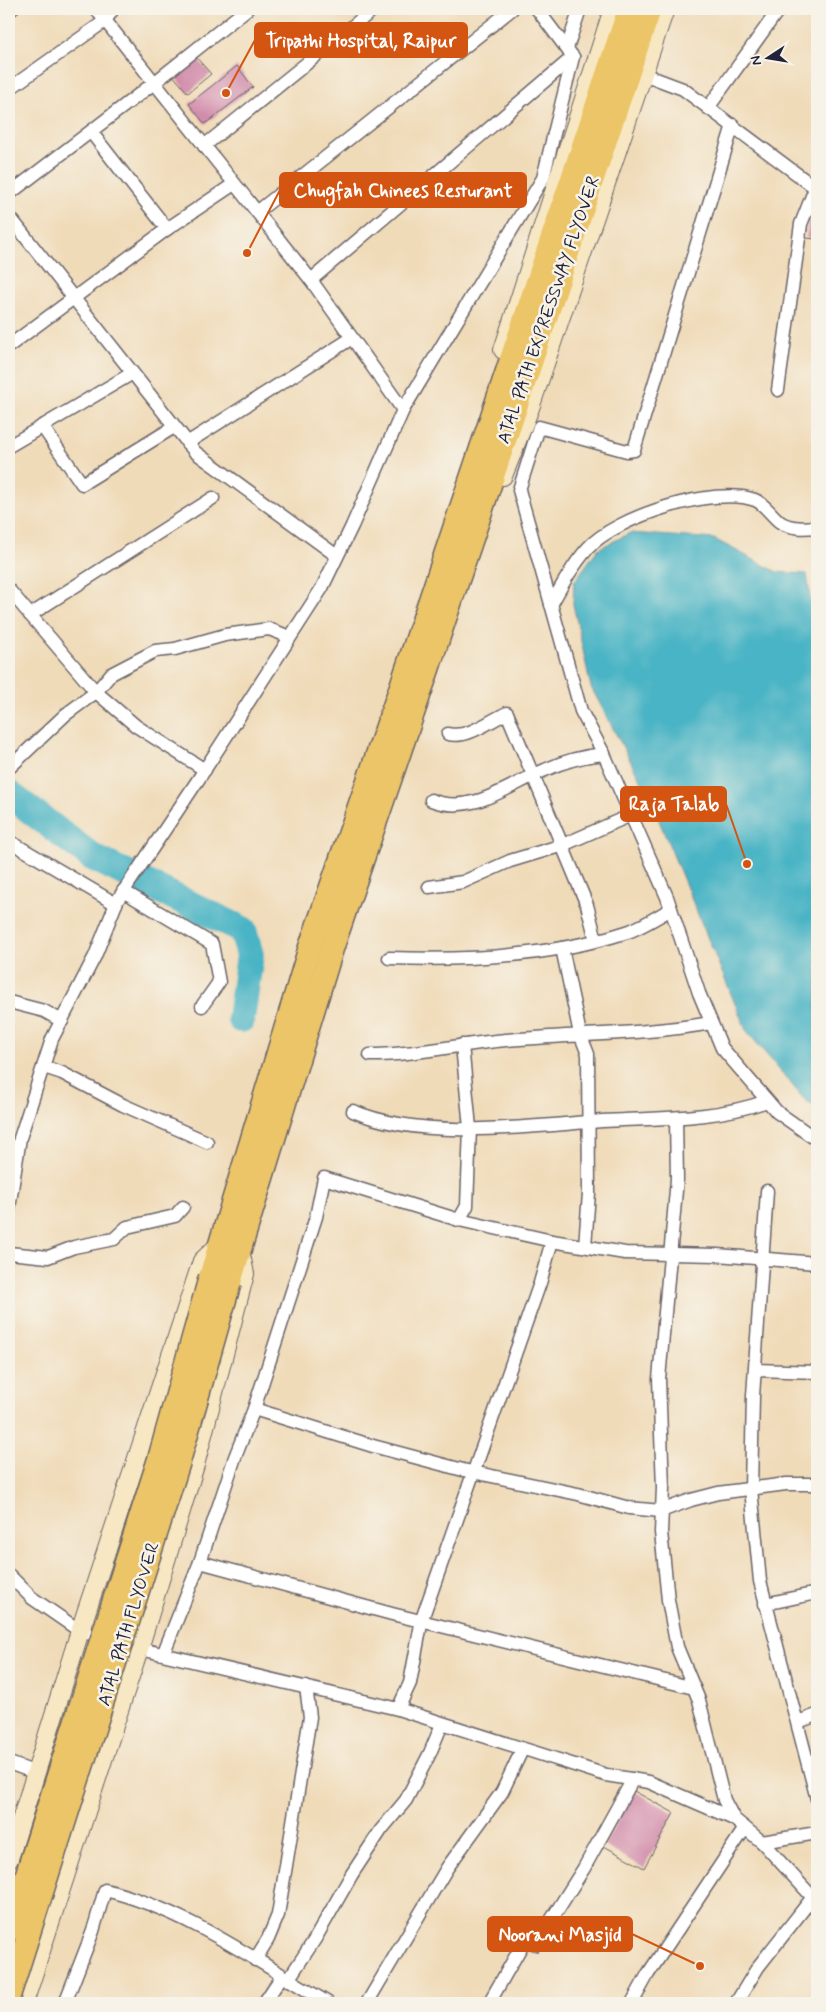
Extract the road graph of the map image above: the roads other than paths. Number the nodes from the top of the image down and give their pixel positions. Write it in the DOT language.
graph roads {
  1 [pos="96,9"];
  2 [pos="113,9"];
  3 [pos="247,9"];
  4 [pos="374,9"];
  5 [pos="512,9"];
  6 [pos="537,9"];
  7 [pos="580,9"];
  8 [pos="612,9"];
  9 [pos="628,9"];
  10 [pos="650,9"];
  11 [pos="665,9"];
  12 [pos="779,9"];
  13 [pos="106,21"];
  14 [pos="570,53"];
  15 [pos="643,74"];
  16 [pos="154,84"];
  17 [pos="9,89"];
  18 [pos="708,108"];
  19 [pos="733,125"];
  20 [pos="91,132"];
  21 [pos="204,146"];
  22 [pos="234,184"];
  23 [pos="817,189"];
  24 [pos="9,194"];
  25 [pos="257,212"];
  26 [pos="9,216"];
  27 [pos="167,229"];
  28 [pos="311,280"];
  29 [pos="73,298"];
  30 [pos="352,338"];
  31 [pos="9,346"];
  32 [pos="131,374"];
  33 [pos="778,390"];
  34 [pos="403,410"];
  35 [pos="42,426"];
  36 [pos="174,427"];
  37 [pos="187,443"];
  38 [pos="9,446"];
  39 [pos="480,483"];
  40 [pos="213,498"];
  41 [pos="817,527"];
  42 [pos="338,556"];
  43 [pos="9,590"];
  44 [pos="551,605"];
  45 [pos="439,606"];
  46 [pos="30,614"];
  47 [pos="290,637"];
  48 [pos="96,692"];
  49 [pos="448,734"];
  50 [pos="604,754"];
  51 [pos="9,768"];
  52 [pos="205,770"];
  53 [pos="533,775"];
  54 [pos="431,800"];
  55 [pos="631,815"];
  56 [pos="9,841"];
  57 [pos="563,845"];
  58 [pos="429,887"];
  59 [pos="123,891"];
  60 [pos="116,904"];
  61 [pos="672,910"];
  62 [pos="596,940"];
  63 [pos="321,948"];
  64 [pos="562,948"];
  65 [pos="389,958"];
  66 [pos="9,1002"];
  67 [pos="202,1006"];
  68 [pos="62,1021"];
  69 [pos="711,1022"];
  70 [pos="580,1034"];
  71 [pos="462,1045"];
  72 [pos="370,1055"];
  73 [pos="44,1067"];
  74 [pos="767,1101"];
  75 [pos="353,1111"];
  76 [pos="676,1118"];
  77 [pos="587,1122"];
  78 [pos="470,1128"];
  79 [pos="817,1140"];
  80 [pos="207,1142"];
  81 [pos="767,1190"];
  82 [pos="183,1207"];
  83 [pos="9,1208"];
  84 [pos="459,1220"];
  85 [pos="552,1241"];
  86 [pos="584,1246"];
  87 [pos="230,1247"];
  88 [pos="9,1253"];
  89 [pos="670,1254"];
  90 [pos="763,1258"];
  91 [pos="817,1263"];
  92 [pos="220,1280"];
  93 [pos="756,1370"];
  94 [pos="817,1372"];
  95 [pos="254,1409"];
  96 [pos="472,1472"];
  97 [pos="817,1484"];
  98 [pos="750,1489"];
  99 [pos="661,1511"];
  100 [pos="200,1562"];
  101 [pos="9,1575"];
  102 [pos="817,1593"];
  103 [pos="765,1604"];
  104 [pos="422,1619"];
  105 [pos="80,1631"];
  106 [pos="139,1649"];
  107 [pos="164,1652"];
  108 [pos="306,1687"];
  109 [pos="694,1688"];
  110 [pos="398,1709"];
  111 [pos="817,1715"];
  112 [pos="798,1722"];
  113 [pos="442,1724"];
  114 [pos="522,1750"];
  115 [pos="9,1763"];
  116 [pos="36,1773"];
  117 [pos="633,1779"];
  118 [pos="817,1798"];
  119 [pos="734,1819"];
  120 [pos="745,1828"];
  121 [pos="817,1833"];
  122 [pos="762,1842"];
  123 [pos="9,1860"];
  124 [pos="815,1899"];
  125 [pos="9,1930"];
  126 [pos="255,1960"];
  127 [pos="285,1978"];
  128 [pos="9,1996"];
  129 [pos="24,2003"];
  130 [pos="65,2003"];
  131 [pos="264,2003"];
  132 [pos="328,2003"];
  133 [pos="368,2003"];
  134 [pos="489,2003"];
  135 [pos="632,2003"];
  136 [pos="736,2003"];
  1 -- 13 [label="street"];
  2 -- 13 [label="street"];
  3 -- 16 [label="street"];
  4 -- 21 [label="street"];
  5 -- 25 [label="street"];
  6 -- 14 [label="street"];
  7 -- 14 [label="street"];
  8 -- 45 [label="street"];
  9 -- 39 [label="highway, ATAL PATH EXPRESSWAY FLYOVER"];
  10 -- 39 [label="highway, ATAL PATH EXPRESSWAY FLYOVER"];
  11 -- 15 [label="street"];
  12 -- 18 [label="street"];
  13 -- 16 [label="street"];
  13 -- 17 [label="street"];
  14 -- 28 [label="street"];
  14 -- 34 [label="street"];
  15 -- 18 [label="street"];
  15 -- 45 [label="street"];
  16 -- 20 [label="street"];
  16 -- 21 [label="street"];
  18 -- 19 [label="street"];
  19 -- 23 [label="street"];
  19 -- 44 [label="street"];
  20 -- 24 [label="street"];
  20 -- 27 [label="street"];
  21 -- 22 [label="street"];
  22 -- 25 [label="street"];
  22 -- 27 [label="street"];
  23 -- 33 [label="street"];
  25 -- 28 [label="street"];
  26 -- 29 [label="street"];
  27 -- 29 [label="street"];
  28 -- 30 [label="street"];
  29 -- 31 [label="street"];
  29 -- 32 [label="street"];
  30 -- 34 [label="street"];
  30 -- 37 [label="street"];
  32 -- 35 [label="street"];
  32 -- 36 [label="street"];
  34 -- 42 [label="street"];
  35 -- 36 [label="street"];
  35 -- 38 [label="street"];
  36 -- 37 [label="street"];
  37 -- 42 [label="street"];
  39 -- 45 [label="highway, ATAL PATH EXPRESSWAY FLYOVER"];
  40 -- 46 [label="street"];
  41 -- 44 [label="street"];
  42 -- 47 [label="street"];
  43 -- 46 [label="street"];
  44 -- 50 [label="street"];
  45 -- 63 [label="highway, ATAL PATH EXPRESSWAY FLYOVER"];
  46 -- 48 [label="street"];
  47 -- 48 [label="street"];
  47 -- 52 [label="street"];
  48 -- 51 [label="street"];
  48 -- 52 [label="street"];
  49 -- 53 [label="street"];
  50 -- 53 [label="street"];
  50 -- 55 [label="street"];
  52 -- 59 [label="street"];
  53 -- 54 [label="street"];
  53 -- 57 [label="street"];
  55 -- 57 [label="street"];
  55 -- 61 [label="street"];
  56 -- 60 [label="street"];
  57 -- 58 [label="street"];
  57 -- 62 [label="street"];
  59 -- 60 [label="street"];
  59 -- 67 [label="street"];
  60 -- 68 [label="street"];
  61 -- 62 [label="street"];
  61 -- 69 [label="street"];
  62 -- 64 [label="street"];
  63 -- 87 [label="highway, ATAL PATH FLYOVER"];
  64 -- 65 [label="street"];
  64 -- 70 [label="street"];
  66 -- 68 [label="street"];
  68 -- 73 [label="street"];
  69 -- 70 [label="street"];
  69 -- 74 [label="street"];
  70 -- 71 [label="street"];
  70 -- 77 [label="street"];
  71 -- 72 [label="street"];
  71 -- 78 [label="street"];
  73 -- 80 [label="street"];
  73 -- 83 [label="street"];
  74 -- 76 [label="street"];
  74 -- 79 [label="street"];
  75 -- 78 [label="street"];
  76 -- 77 [label="street"];
  76 -- 89 [label="street"];
  77 -- 78 [label="street"];
  77 -- 86 [label="street"];
  78 -- 84 [label="street"];
  81 -- 90 [label="street"];
  82 -- 88 [label="street"];
  84 -- 85 [label="street"];
  84 -- 95 [label="street"];
  85 -- 86 [label="street"];
  85 -- 96 [label="street"];
  86 -- 89 [label="street"];
  87 -- 92 [label="highway, ATAL PATH FLYOVER"];
  87 -- 105 [label="street"];
  87 -- 106 [label="street"];
  89 -- 90 [label="street"];
  89 -- 99 [label="street"];
  90 -- 91 [label="street"];
  90 -- 93 [label="street"];
  92 -- 125 [label="highway, ATAL PATH FLYOVER, bridge"];
  92 -- 128 [label="highway, ATAL PATH FLYOVER, bridge"];
  93 -- 94 [label="street"];
  93 -- 98 [label="street"];
  95 -- 96 [label="street"];
  95 -- 100 [label="street"];
  96 -- 99 [label="street"];
  96 -- 104 [label="street"];
  97 -- 98 [label="street"];
  98 -- 99 [label="street"];
  98 -- 103 [label="street"];
  99 -- 109 [label="street"];
  100 -- 104 [label="street"];
  100 -- 107 [label="street"];
  101 -- 105 [label="street"];
  102 -- 103 [label="street"];
  103 -- 112 [label="street"];
  104 -- 109 [label="street"];
  104 -- 110 [label="street"];
  105 -- 106 [label="street"];
  105 -- 116 [label="street"];
  106 -- 107 [label="street"];
  106 -- 129 [label="street"];
  107 -- 108 [label="street"];
  108 -- 110 [label="street"];
  108 -- 126 [label="street"];
  109 -- 119 [label="street"];
  110 -- 113 [label="street"];
  111 -- 112 [label="street"];
  112 -- 118 [label="street"];
  113 -- 114 [label="street"];
  113 -- 127 [label="street"];
  114 -- 117 [label="street"];
  114 -- 133 [label="street"];
  115 -- 116 [label="street"];
  116 -- 123 [label="street"];
  117 -- 119 [label="street"];
  117 -- 134 [label="street"];
  119 -- 120 [label="street"];
  120 -- 122 [label="street"];
  120 -- 135 [label="street"];
  121 -- 122 [label="street"];
  122 -- 124 [label="street"];
  124 -- 136 [label="street"];
  126 -- 127 [label="street"];
  126 -- 130 [label="street"];
  127 -- 131 [label="street"];
  127 -- 132 [label="street"];
}
